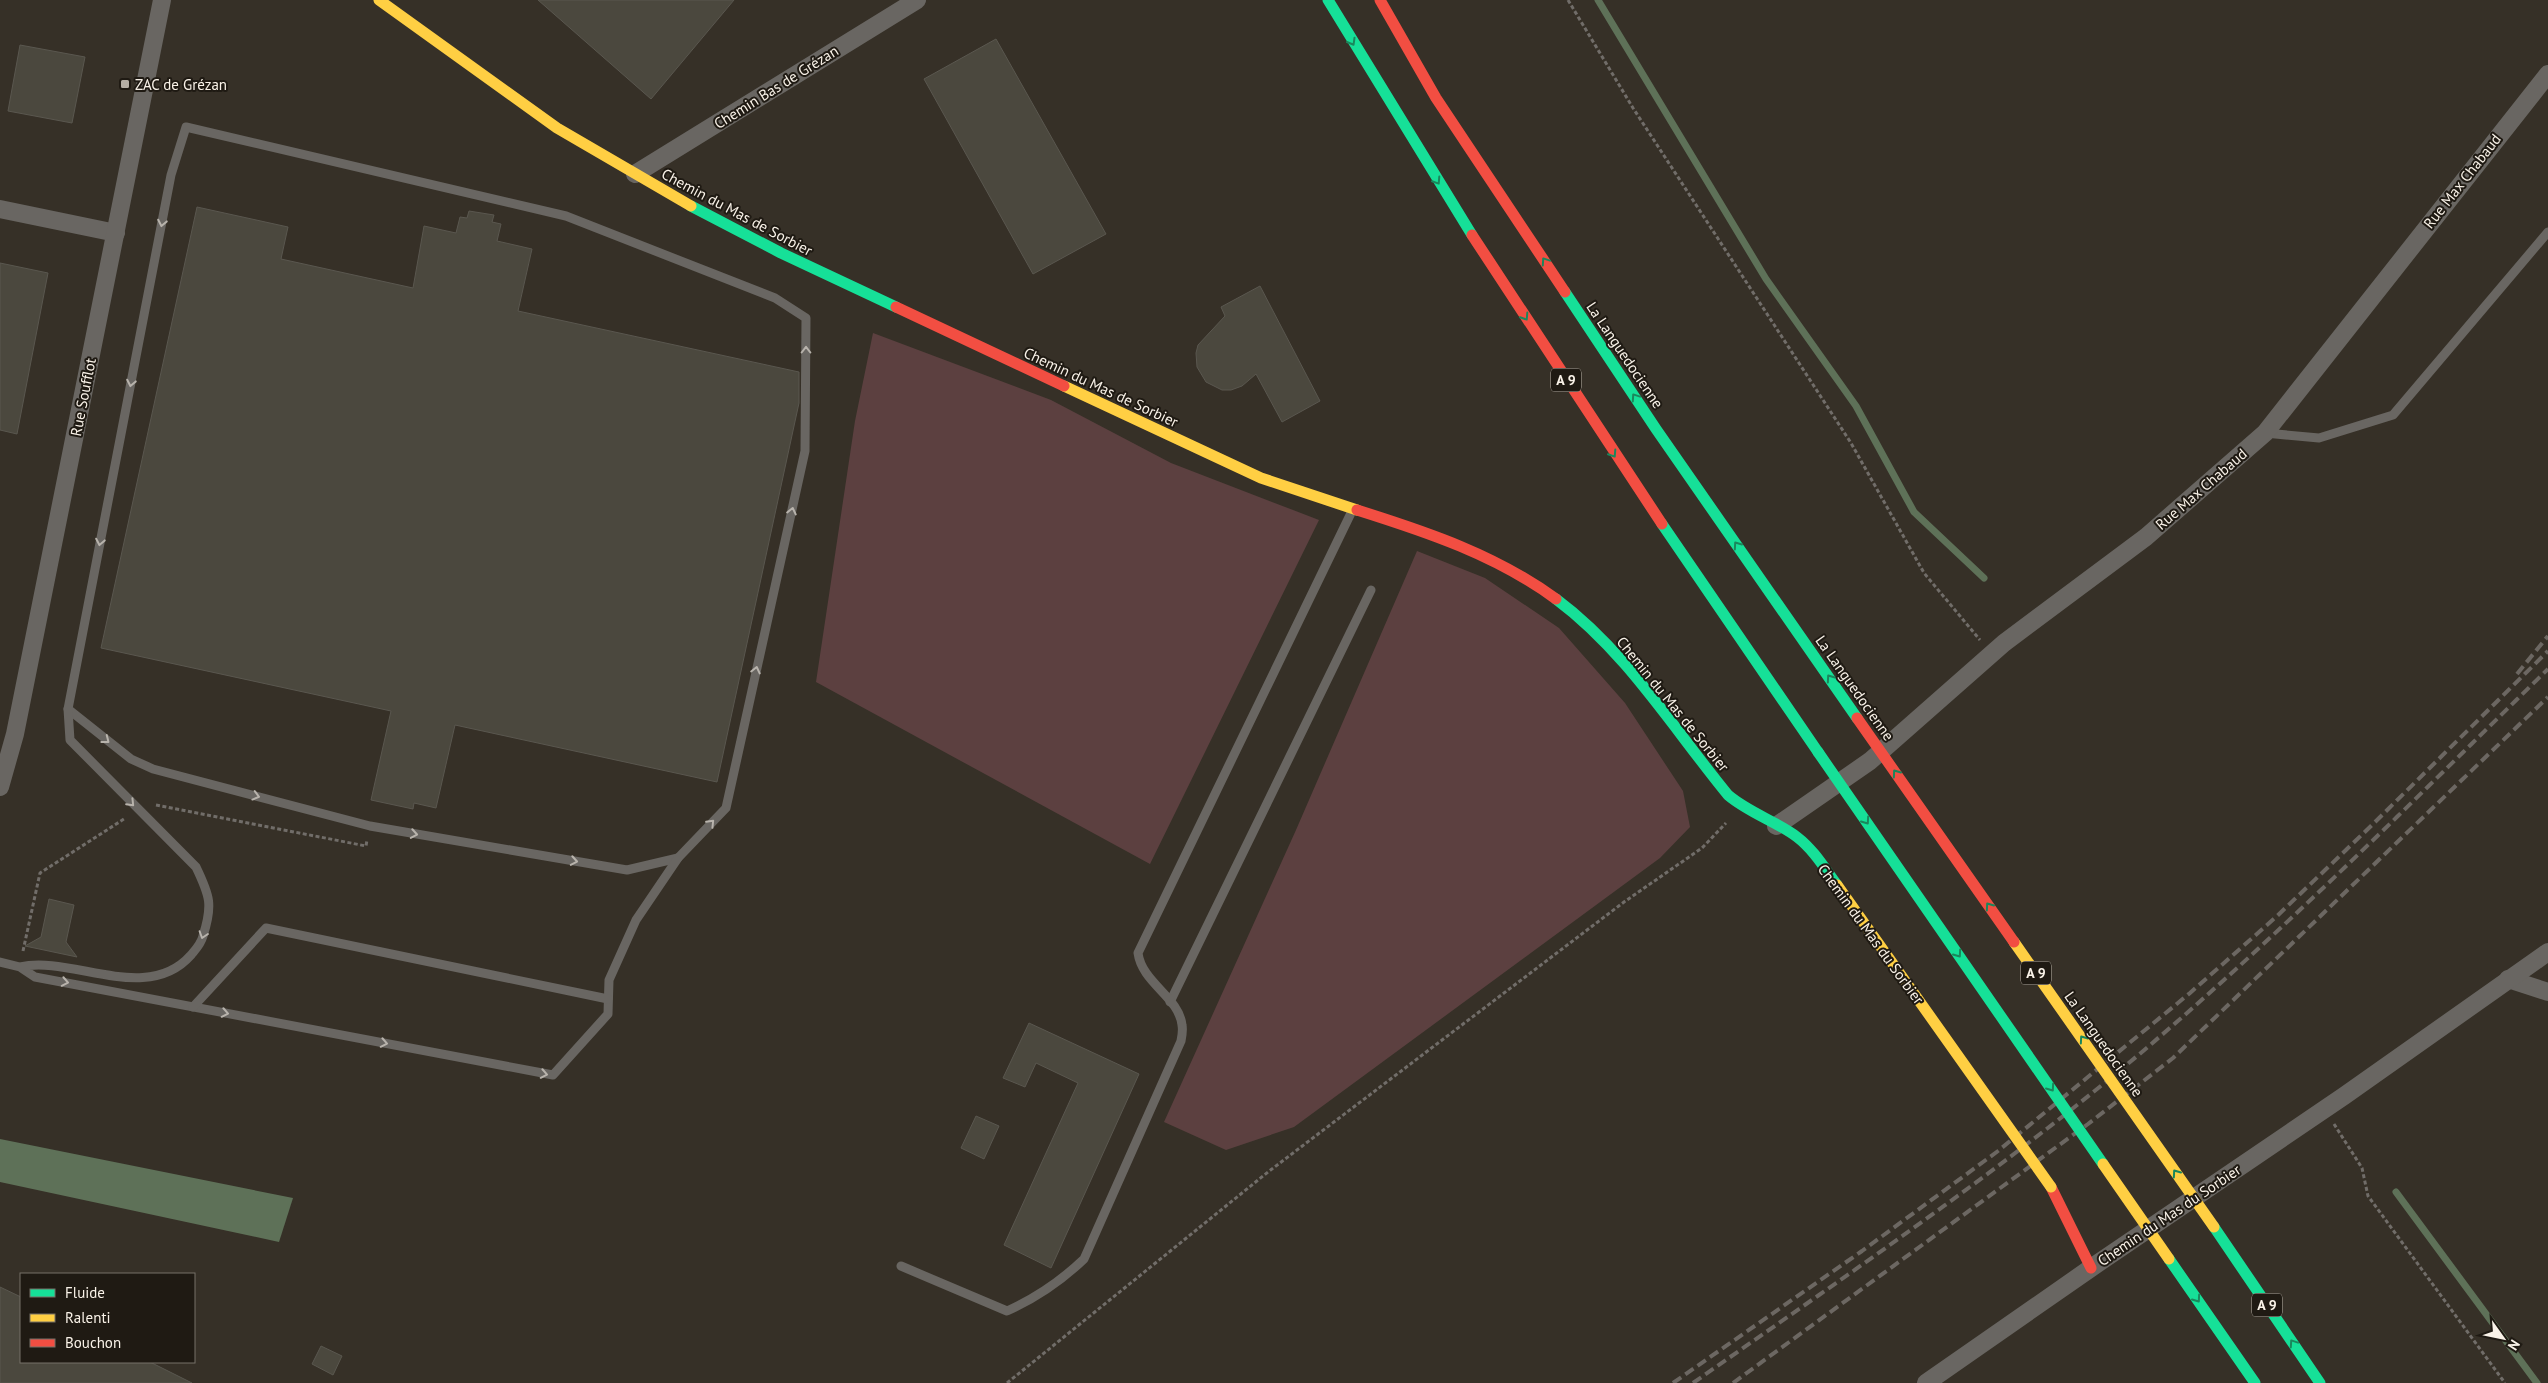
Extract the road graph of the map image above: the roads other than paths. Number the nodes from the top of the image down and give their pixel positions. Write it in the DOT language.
graph roads {
  1 [pos="379,0"];
  2 [pos="917,0"];
  3 [pos="1328,0"];
  4 [pos="1380,0"];
  5 [pos="162,2"];
  6 [pos="2548,74"];
  7 [pos="635,174"];
  8 [pos="0,209"];
  9 [pos="2548,232"];
  10 [pos="116,233"];
  11 [pos="2265,433"];
  12 [pos="1354,508"];
  13 [pos="1371,590"];
  14 [pos="68,709"];
  15 [pos="0,787"];
  16 [pos="1776,826"];
  17 [pos="678,858"];
  18 [pos="2548,952"];
  19 [pos="0,962"];
  20 [pos="20,967"];
  21 [pos="2508,979"];
  22 [pos="2548,992"];
  23 [pos="608,999"];
  24 [pos="1170,1002"];
  25 [pos="193,1007"];
  26 [pos="901,1266"];
  27 [pos="2091,1268"];
  28 [pos="1926,1383"];
  29 [pos="2255,1383"];
  30 [pos="2320,1383"];
  1 -- 7 [label="main road, Chemin du Mas de Sorbier"];
  2 -- 7 [label="street, Chemin Bas de Grézan"];
  3 -- 29 [label="main road, A 9, one-way, bridge"];
  30 -- 4 [label="main road, La Languedocienne / A 9, one-way, bridge"];
  5 -- 10 [label="street, Rue Soufflot"];
  6 -- 11 [label="street, Rue Max Chabaud"];
  7 -- 12 [label="main road, Chemin du Mas de Sorbier"];
  8 -- 10 [label="street"];
  9 -- 11 [label="lane"];
  10 -- 15 [label="street, Rue Soufflot"];
  11 -- 16 [label="street, Rue Max Chabaud"];
  12 -- 16 [label="main road, Chemin du Mas de Sorbier"];
  12 -- 24 [label="lane"];
  13 -- 24 [label="lane"];
  14 -- 17 [label="lane, one-way"];
  17 -- 14 [label="lane, one-way"];
  14 -- 20 [label="lane, one-way"];
  16 -- 27 [label="main road, Chemin du Mas du Sorbier, bridge"];
  17 -- 23 [label="lane"];
  18 -- 21 [label="street, Chemin du Mas du Sorbier"];
  19 -- 20 [label="lane"];
  20 -- 25 [label="lane, one-way"];
  21 -- 22 [label="street"];
  21 -- 27 [label="street, Chemin du Mas du Sorbier"];
  23 -- 25 [label="lane"];
  25 -- 23 [label="lane, one-way"];
  24 -- 26 [label="lane"];
  27 -- 28 [label="street"];
}
